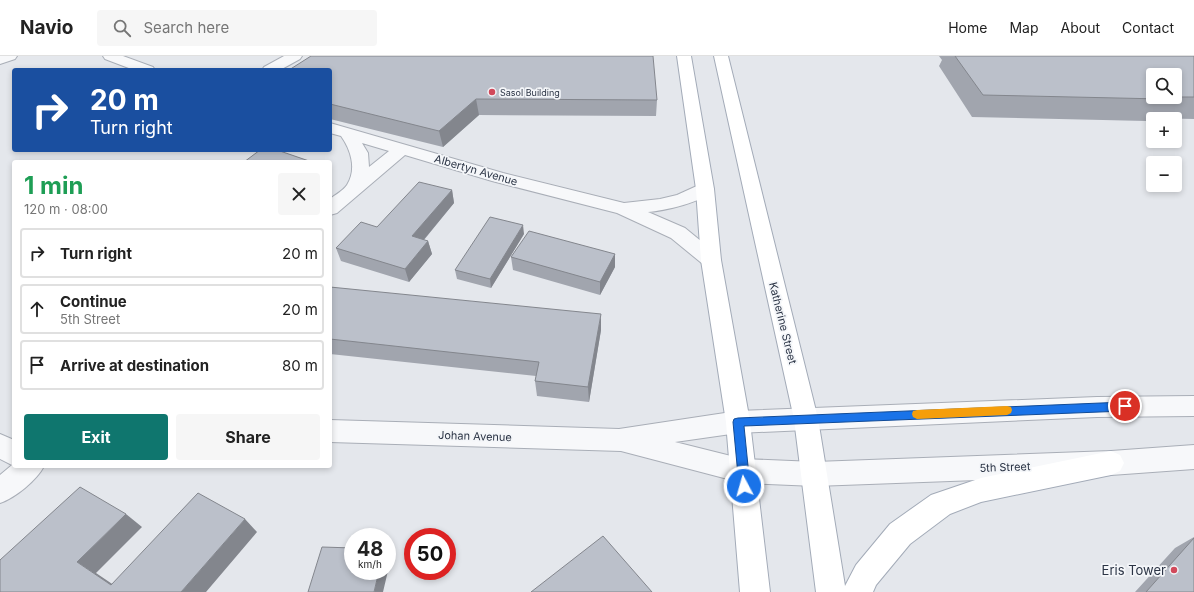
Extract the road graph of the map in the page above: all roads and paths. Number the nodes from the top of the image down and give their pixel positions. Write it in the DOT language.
graph roads {
  1 [pos="10,56"];
  2 [pos="110,56"];
  3 [pos="295,56"];
  4 [pos="684,56"];
  5 [pos="721,56"];
  6 [pos="0,60"];
  7 [pos="143,68"];
  8 [pos="273,68"];
  9 [pos="332,129"];
  10 [pos="347,133"];
  11 [pos="402,149"];
  12 [pos="355,188"];
  13 [pos="705,189"];
  14 [pos="332,207"];
  15 [pos="623,209"];
  16 [pos="711,260"];
  17 [pos="1194,406"];
  18 [pos="806,419"];
  19 [pos="738,422"];
  20 [pos="332,431"];
  21 [pos="619,440"];
  22 [pos="0,445"];
  23 [pos="12,453"];
  24 [pos="1194,457"];
  25 [pos="1111,463"];
  26 [pos="29,468"];
  27 [pos="743,471"];
  28 [pos="815,474"];
  29 [pos="0,491"];
  30 [pos="755,592"];
  31 [pos="831,592"];
  32 [pos="857,592"];
  1 -- 6 [label="street"];
  2 -- 7 [label="street"];
  3 -- 8 [label="street"];
  4 -- 13 [label="main road"];
  5 -- 18 [label="main road, Katherine Street"];
  9 -- 10 [label="street, Albertyn Avenue"];
  10 -- 11 [label="street, Albertyn Avenue"];
  10 -- 12 [label="street"];
  11 -- 12 [label="street"];
  11 -- 15 [label="street, Albertyn Avenue"];
  12 -- 14 [label="street"];
  13 -- 15 [label="street, Albertyn Avenue"];
  13 -- 16 [label="main road"];
  15 -- 16 [label="street, Albertyn Avenue"];
  16 -- 19 [label="main road"];
  17 -- 18 [label="street"];
  18 -- 19 [label="street, Johan Avenue"];
  18 -- 28 [label="main road, Katherine Street"];
  19 -- 21 [label="street, Johan Avenue"];
  19 -- 27 [label="main road"];
  20 -- 21 [label="street, Johan Avenue"];
  21 -- 27 [label="street, Johan Avenue"];
  22 -- 23 [label="street"];
  24 -- 25 [label="street, 5th Street"];
  25 -- 28 [label="street, 5th Street"];
  25 -- 32 [label="main road"];
  26 -- 29 [label="street"];
  27 -- 28 [label="street, 5th Street"];
  27 -- 30 [label="main road"];
  28 -- 31 [label="main road, Katherine Street"];
}
